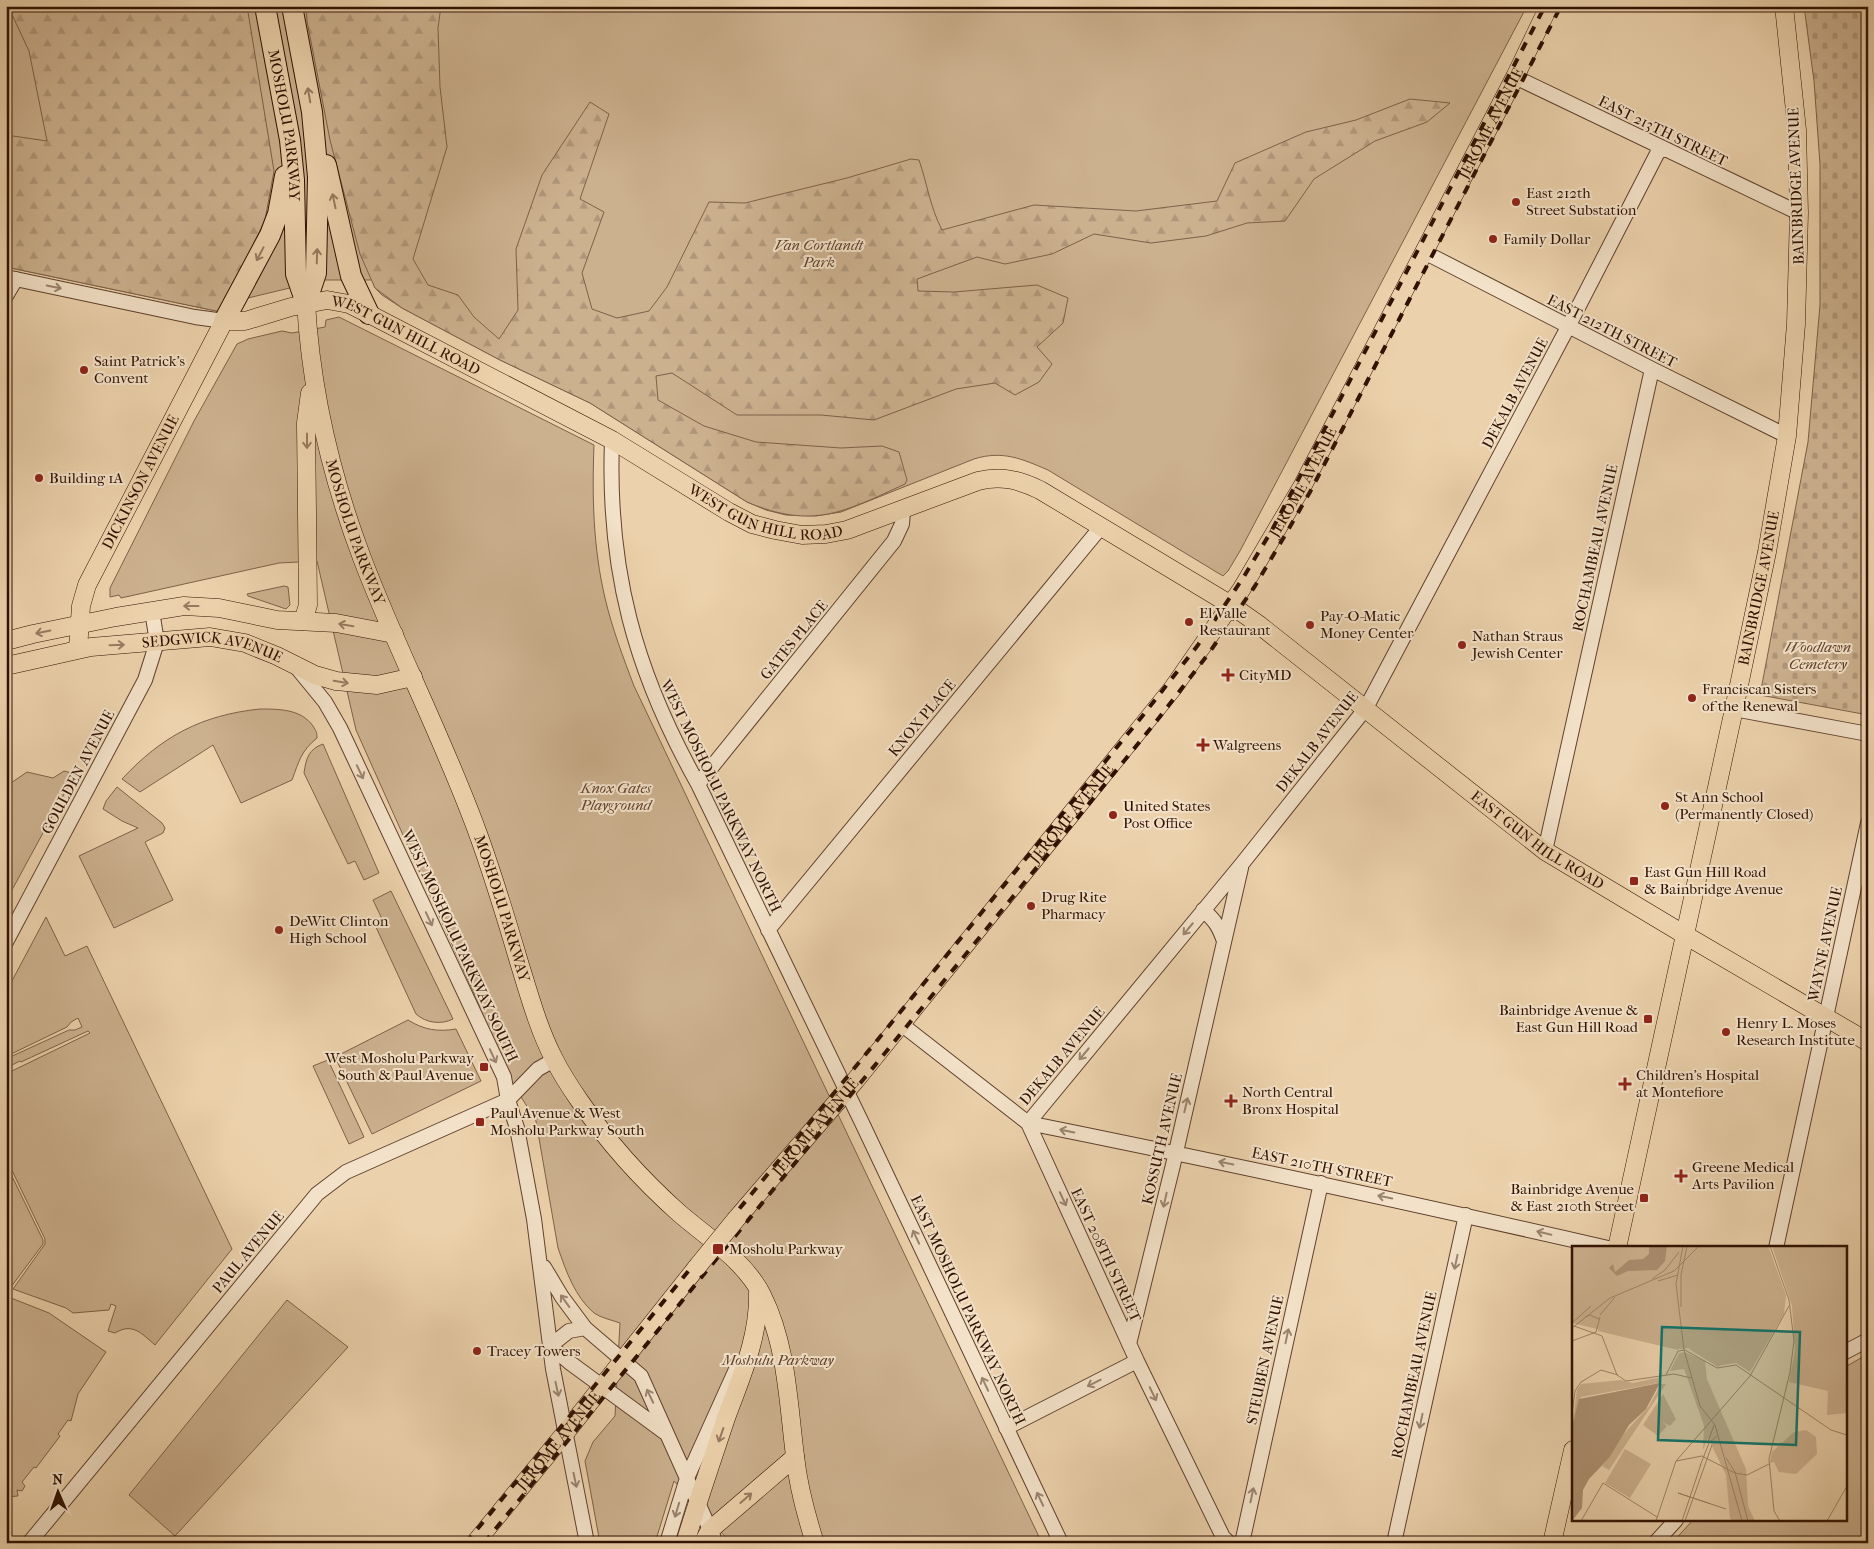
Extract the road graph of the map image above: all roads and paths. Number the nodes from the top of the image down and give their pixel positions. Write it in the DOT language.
graph roads {
  1 [pos="264,6"];
  2 [pos="292,6"];
  3 [pos="1549,6"];
  4 [pos="1784,6"];
  5 [pos="1514,77"];
  6 [pos="315,135"];
  7 [pos="290,140"];
  8 [pos="1660,148"];
  9 [pos="1799,213"];
  10 [pos="1424,252"];
  11 [pos="11,278"];
  12 [pos="6,296"];
  13 [pos="306,304"];
  14 [pos="369,314"];
  15 [pos="224,321"];
  16 [pos="1568,327"];
  17 [pos="1652,369"];
  18 [pos="312,375"];
  19 [pos="1787,436"];
  20 [pos="612,440"];
  21 [pos="903,511"];
  22 [pos="1101,527"];
  23 [pos="1231,605"];
  24 [pos="152,611"];
  25 [pos="303,621"];
  26 [pos="79,625"];
  27 [pos="394,634"];
  28 [pos="6,642"];
  29 [pos="157,642"];
  30 [pos="78,649"];
  31 [pos="295,665"];
  32 [pos="6,666"];
  33 [pos="413,677"];
  34 [pos="1366,708"];
  35 [pos="1734,709"];
  36 [pos="1868,734"];
  37 [pos="698,784"];
  38 [pos="1868,823"];
  39 [pos="1545,850"];
  40 [pos="1241,865"];
  41 [pos="1204,910"];
  42 [pos="768,930"];
  43 [pos="1685,936"];
  44 [pos="6,942"];
  45 [pos="1224,942"];
  46 [pos="1826,1017"];
  47 [pos="901,1024"];
  48 [pos="1868,1042"];
  49 [pos="554,1060"];
  50 [pos="845,1092"];
  51 [pos="508,1100"];
  52 [pos="1028,1123"];
  53 [pos="1176,1152"];
  54 [pos="1320,1183"];
  55 [pos="1466,1215"];
  56 [pos="1599,1246"];
  57 [pos="1617,1246"];
  58 [pos="1776,1246"];
  59 [pos="541,1262"];
  60 [pos="758,1287"];
  61 [pos="585,1328"];
  62 [pos="754,1339"];
  63 [pos="1868,1340"];
  64 [pos="1129,1344"];
  65 [pos="550,1346"];
  66 [pos="1846,1351"];
  67 [pos="624,1360"];
  68 [pos="1137,1361"];
  69 [pos="603,1387"];
  70 [pos="1006,1428"];
  71 [pos="566,1432"];
  72 [pos="670,1436"];
  73 [pos="1572,1454"];
  74 [pos="795,1458"];
  75 [pos="687,1478"];
  76 [pos="698,1502"];
  77 [pos="1674,1522"];
  78 [pos="710,1539"];
  79 [pos="29,1543"];
  80 [pos="475,1543"];
  81 [pos="587,1543"];
  82 [pos="667,1543"];
  83 [pos="685,1543"];
  84 [pos="815,1543"];
  85 [pos="1061,1543"];
  86 [pos="1229,1543"];
  87 [pos="1242,1543"];
  88 [pos="1394,1543"];
  89 [pos="1552,1543"];
  90 [pos="1655,1543"];
  1 -- 7 [label="highway, MOSHOLU PARKWAY"];
  6 -- 2 [label="highway, MOSHOLU PARKWAY, one-way"];
  3 -- 5 [label="main road, JEROME AVENUE"];
  4 -- 9 [label="main road, BAINBRIDGE AVENUE"];
  5 -- 8 [label="street, EAST 213TH STREET"];
  5 -- 10 [label="main road, JEROME AVENUE"];
  13 -- 6 [label="highway, MOSHOLU PARKWAY, one-way"];
  14 -- 6 [label="highway, one-way"];
  7 -- 13 [label="highway, MOSHOLU PARKWAY"];
  7 -- 15 [label="highway, one-way"];
  8 -- 9 [label="street, EAST 213TH STREET"];
  8 -- 16 [label="street, DEKALB AVENUE"];
  9 -- 19 [label="main road, BAINBRIDGE AVENUE"];
  10 -- 16 [label="street, EAST 212TH STREET"];
  10 -- 23 [label="main road, JEROME AVENUE"];
  11 -- 12 [label="street"];
  11 -- 15 [label="street, one-way"];
  13 -- 14 [label="main road, WEST GUN HILL ROAD"];
  13 -- 15 [label="main road, WEST GUN HILL ROAD"];
  13 -- 18 [label="main road, MOSHOLU PARKWAY"];
  14 -- 20 [label="main road, WEST GUN HILL ROAD"];
  15 -- 26 [label="main road, DICKINSON AVENUE"];
  16 -- 17 [label="street, EAST 212TH STREET"];
  16 -- 34 [label="street, DEKALB AVENUE"];
  17 -- 19 [label="street, EAST 212TH STREET"];
  17 -- 39 [label="street, ROCHAMBEAU AVENUE"];
  18 -- 25 [label="main road, one-way"];
  18 -- 27 [label="main road, MOSHOLU PARKWAY"];
  19 -- 35 [label="main road, BAINBRIDGE AVENUE"];
  20 -- 21 [label="main road, WEST GUN HILL ROAD"];
  20 -- 37 [label="street, WEST MOSHOLU PARKWAY NORTH"];
  21 -- 22 [label="main road, WEST GUN HILL ROAD"];
  21 -- 37 [label="street, GATES PLACE"];
  22 -- 23 [label="main road, WEST GUN HILL ROAD"];
  22 -- 42 [label="street, KNOX PLACE"];
  23 -- 34 [label="main road, EAST GUN HILL ROAD"];
  23 -- 47 [label="main road, JEROME AVENUE"];
  25 -- 24 [label="main road, one-way"];
  24 -- 26 [label="main road"];
  24 -- 29 [label="street, GOULDEN AVENUE"];
  27 -- 25 [label="main road, one-way"];
  26 -- 28 [label="main road, one-way"];
  26 -- 30 [label="main road, DICKINSON AVENUE"];
  27 -- 33 [label="main road, MOSHOLU PARKWAY"];
  30 -- 29 [label="main road, SEDGWICK AVENUE, one-way"];
  29 -- 31 [label="main road, SEDGWICK AVENUE"];
  29 -- 44 [label="street, GOULDEN AVENUE"];
  30 -- 32 [label="main road, SEDGWICK AVENUE"];
  31 -- 33 [label="main road, SEDGWICK AVENUE, one-way"];
  31 -- 51 [label="street, WEST MOSHOLU PARKWAY SOUTH, one-way"];
  33 -- 49 [label="main road, MOSHOLU PARKWAY"];
  34 -- 39 [label="main road, EAST GUN HILL ROAD"];
  34 -- 40 [label="street, DEKALB AVENUE"];
  35 -- 36 [label="street"];
  35 -- 43 [label="main road, BAINBRIDGE AVENUE"];
  37 -- 42 [label="street, WEST MOSHOLU PARKWAY NORTH"];
  38 -- 46 [label="street, WAYNE AVENUE"];
  39 -- 43 [label="main road, EAST GUN HILL ROAD"];
  40 -- 41 [label="street, DEKALB AVENUE"];
  40 -- 45 [label="street, KOSSUTH AVENUE"];
  41 -- 45 [label="street"];
  41 -- 52 [label="street, DEKALB AVENUE, one-way"];
  42 -- 50 [label="street, WEST MOSHOLU PARKWAY NORTH"];
  43 -- 46 [label="main road, EAST GUN HILL ROAD"];
  43 -- 57 [label="main road, BAINBRIDGE AVENUE"];
  53 -- 45 [label="street, KOSSUTH AVENUE, one-way"];
  46 -- 48 [label="main road, EAST GUN HILL ROAD"];
  46 -- 58 [label="street, WAYNE AVENUE"];
  47 -- 50 [label="main road, JEROME AVENUE"];
  47 -- 52 [label="street, EAST 208TH STREET"];
  49 -- 51 [label="street, PAUL AVENUE"];
  49 -- 60 [label="main road, MOSHOLU PARKWAY"];
  50 -- 67 [label="main road, JEROME AVENUE, bridge"];
  70 -- 50 [label="street, EAST MOSHOLU PARKWAY NORTH, one-way"];
  51 -- 59 [label="street, WEST MOSHOLU PARKWAY SOUTH"];
  51 -- 79 [label="street, PAUL AVENUE"];
  53 -- 52 [label="street, EAST 210TH STREET, one-way"];
  52 -- 64 [label="street, EAST 208TH STREET, one-way"];
  54 -- 53 [label="street, EAST 210TH STREET, one-way"];
  53 -- 64 [label="street, KOSSUTH AVENUE, one-way"];
  55 -- 54 [label="street, EAST 210TH STREET, one-way"];
  87 -- 54 [label="street, STEUBEN AVENUE, one-way"];
  56 -- 55 [label="street, EAST 210TH STREET, one-way"];
  55 -- 88 [label="street, ROCHAMBEAU AVENUE, one-way"];
  61 -- 59 [label="street, WEST MOSHOLU PARKWAY SOUTH, one-way"];
  59 -- 65 [label="street, WEST MOSHOLU PARKWAY SOUTH"];
  60 -- 62 [label="main road"];
  60 -- 74 [label="main road, MOSHOLU PARKWAY"];
  61 -- 65 [label="street"];
  61 -- 67 [label="street, WEST MOSHOLU PARKWAY SOUTH"];
  62 -- 75 [label="street"];
  62 -- 76 [label="main road, one-way"];
  63 -- 66 [label="street"];
  64 -- 68 [label="street, EAST 208TH STREET"];
  65 -- 69 [label="street"];
  65 -- 71 [label="street, WEST MOSHOLU PARKWAY SOUTH, one-way"];
  67 -- 69 [label="main road, JEROME AVENUE"];
  72 -- 67 [label="street, WEST MOSHOLU PARKWAY SOUTH, one-way"];
  68 -- 70 [label="street, one-way"];
  68 -- 86 [label="street, EAST 208TH STREET, one-way"];
  69 -- 71 [label="main road, JEROME AVENUE"];
  69 -- 72 [label="street"];
  85 -- 70 [label="street, EAST MOSHOLU PARKWAY NORTH, one-way"];
  71 -- 80 [label="main road, JEROME AVENUE"];
  71 -- 81 [label="street, WEST MOSHOLU PARKWAY SOUTH, one-way"];
  72 -- 75 [label="street, WEST MOSHOLU PARKWAY SOUTH"];
  73 -- 89 [label="main road"];
  78 -- 74 [label="main road, one-way"];
  74 -- 84 [label="main road, MOSHOLU PARKWAY"];
  75 -- 76 [label="street, WEST MOSHOLU PARKWAY SOUTH"];
  75 -- 82 [label="street, one-way"];
  76 -- 78 [label="street, WEST MOSHOLU PARKWAY SOUTH"];
  76 -- 83 [label="main road"];
  77 -- 90 [label="street"];
}
